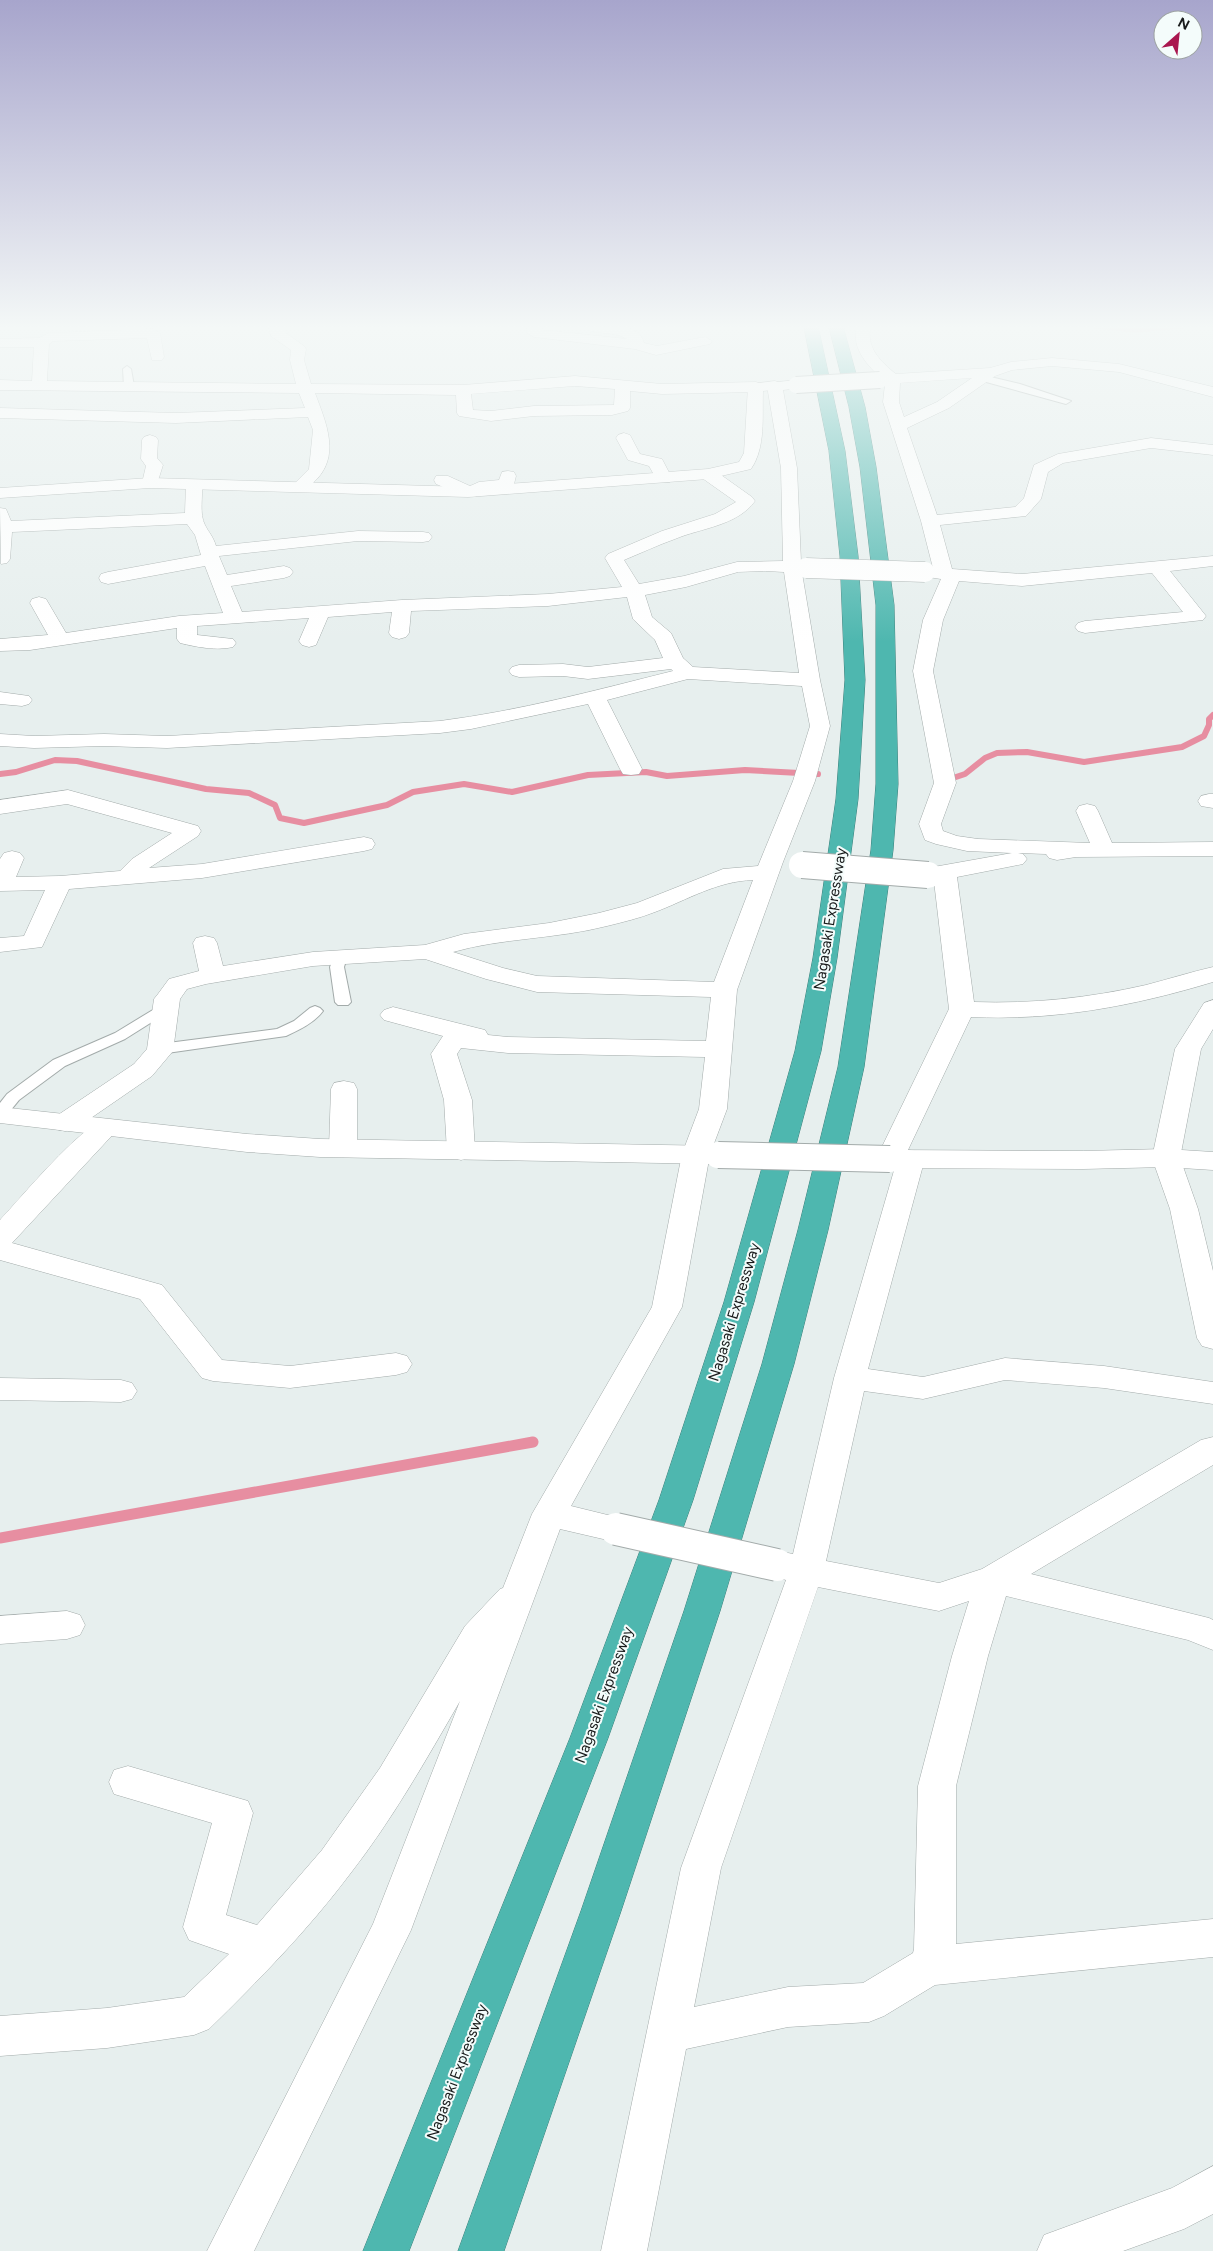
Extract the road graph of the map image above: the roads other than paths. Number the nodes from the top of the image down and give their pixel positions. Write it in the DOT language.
graph roads {
  1 [pos="321,431"];
  2 [pos="753,431"];
  3 [pos="782,431"];
  4 [pos="833,431"];
  5 [pos="861,431"];
  6 [pos="900,431"];
  7 [pos="624,438"];
  8 [pos="150,440"];
  9 [pos="1213,450"];
  10 [pos="1098,454"];
  11 [pos="1111,467"];
  12 [pos="708,474"];
  13 [pos="508,476"];
  14 [pos="664,478"];
  15 [pos="442,480"];
  16 [pos="150,483"];
  17 [pos="194,484"];
  18 [pos="299,487"];
  19 [pos="473,492"];
  20 [pos="0,493"];
  21 [pos="194,518"];
  22 [pos="2,520"];
  23 [pos="930,521"];
  24 [pos="423,537"];
  25 [pos="210,555"];
  26 [pos="1,559"];
  27 [pos="1213,561"];
  28 [pos="799,568"];
  29 [pos="1158,568"];
  30 [pos="284,572"];
  31 [pos="948,574"];
  32 [pos="108,578"];
  33 [pos="220,582"];
  34 [pos="634,591"];
  35 [pos="39,603"];
  36 [pos="402,606"];
  37 [pos="321,612"];
  38 [pos="1205,616"];
  39 [pos="235,619"];
  40 [pos="187,622"];
  41 [pos="1086,627"];
  42 [pos="399,633"];
  43 [pos="60,639"];
  44 [pos="309,641"];
  45 [pos="226,643"];
  46 [pos="0,645"];
  47 [pos="681,667"];
  48 [pos="519,671"];
  49 [pos="810,680"];
  50 [pos="596,697"];
  51 [pos="0,698"];
  52 [pos="22,700"];
  53 [pos="0,740"];
  54 [pos="631,769"];
  55 [pos="0,807"];
  56 [pos="1087,811"];
  57 [pos="364,844"];
  58 [pos="1213,849"];
  59 [pos="1076,850"];
  60 [pos="1104,850"];
  61 [pos="12,858"];
  62 [pos="769,868"];
  63 [pos="936,874"];
  64 [pos="127,877"];
  65 [pos="60,883"];
  66 [pos="0,884"];
  67 [pos="205,942"];
  68 [pos="1,945"];
  69 [pos="427,952"];
  70 [pos="340,957"];
  71 [pos="1213,974"];
  72 [pos="213,975"];
  73 [pos="724,990"];
  74 [pos="343,1002"];
  75 [pos="166,1007"];
  76 [pos="1213,1008"];
  77 [pos="962,1010"];
  78 [pos="315,1011"];
  79 [pos="393,1015"];
  80 [pos="508,1045"];
  81 [pos="160,1049"];
  82 [pos="720,1049"];
  83 [pos="344,1089"];
  84 [pos="0,1114"];
  85 [pos="65,1123"];
  86 [pos="105,1128"];
  87 [pos="342,1148"];
  88 [pos="461,1151"];
  89 [pos="707,1155"];
  90 [pos="900,1158"];
  91 [pos="1166,1158"];
  92 [pos="1213,1161"];
  93 [pos="0,1238"];
  94 [pos="0,1250"];
  95 [pos="1213,1338"];
  96 [pos="396,1364"];
  97 [pos="850,1378"];
  98 [pos="0,1389"];
  99 [pos="121,1391"];
  100 [pos="1213,1393"];
  101 [pos="1213,1449"];
  102 [pos="550,1514"];
  103 [pos="792,1568"];
  104 [pos="994,1579"];
  105 [pos="522,1589"];
  106 [pos="67,1625"];
  107 [pos="0,1630"];
  108 [pos="1213,1636"];
  109 [pos="128,1782"];
  110 [pos="1213,1938"];
  111 [pos="265,1946"];
  112 [pos="929,1966"];
  113 [pos="667,2033"];
  114 [pos="0,2036"];
  115 [pos="1213,2189"];
  116 [pos="230,2251"];
  117 [pos="386,2251"];
  118 [pos="481,2251"];
  119 [pos="624,2251"];
  120 [pos="1060,2251"];
  1 -- 18 [label="street"];
  2 -- 12 [label="street"];
  3 -- 28 [label="street"];
  4 -- 117 [label="highway, Nagasaki Expressway"];
  5 -- 118 [label="highway"];
  6 -- 23 [label="street"];
  7 -- 14 [label="street"];
  8 -- 16 [label="street"];
  9 -- 10 [label="street"];
  10 -- 11 [label="street"];
  10 -- 23 [label="street"];
  12 -- 14 [label="street"];
  12 -- 34 [label="street"];
  13 -- 19 [label="street"];
  14 -- 19 [label="street"];
  15 -- 19 [label="street"];
  16 -- 17 [label="street"];
  16 -- 20 [label="street"];
  17 -- 18 [label="street"];
  17 -- 21 [label="street"];
  18 -- 19 [label="street"];
  21 -- 22 [label="street"];
  21 -- 25 [label="street"];
  22 -- 26 [label="street"];
  23 -- 31 [label="street"];
  24 -- 25 [label="street"];
  25 -- 32 [label="street"];
  25 -- 33 [label="street"];
  27 -- 29 [label="street"];
  28 -- 31 [label="street, bridge"];
  28 -- 34 [label="street"];
  28 -- 49 [label="street"];
  29 -- 31 [label="street"];
  29 -- 38 [label="street"];
  30 -- 33 [label="street"];
  31 -- 59 [label="street"];
  33 -- 39 [label="street"];
  34 -- 36 [label="street"];
  34 -- 47 [label="street"];
  35 -- 43 [label="street"];
  36 -- 37 [label="street"];
  36 -- 42 [label="street"];
  37 -- 39 [label="street"];
  37 -- 44 [label="street"];
  38 -- 41 [label="street"];
  39 -- 40 [label="street"];
  40 -- 43 [label="street"];
  40 -- 45 [label="street"];
  43 -- 46 [label="street"];
  47 -- 48 [label="street"];
  47 -- 49 [label="street"];
  47 -- 50 [label="street"];
  49 -- 62 [label="street"];
  50 -- 53 [label="street"];
  50 -- 54 [label="street"];
  51 -- 52 [label="street"];
  55 -- 64 [label="street"];
  56 -- 60 [label="street"];
  57 -- 64 [label="street"];
  58 -- 60 [label="street"];
  59 -- 60 [label="street"];
  59 -- 63 [label="street"];
  61 -- 66 [label="street"];
  62 -- 63 [label="street, bridge"];
  62 -- 69 [label="street"];
  62 -- 73 [label="street"];
  63 -- 77 [label="street"];
  64 -- 65 [label="street"];
  65 -- 66 [label="street"];
  65 -- 68 [label="street"];
  67 -- 72 [label="street"];
  69 -- 70 [label="street"];
  69 -- 73 [label="street"];
  70 -- 72 [label="street"];
  70 -- 74 [label="lane"];
  71 -- 77 [label="street"];
  72 -- 75 [label="street"];
  73 -- 82 [label="street"];
  75 -- 81 [label="street"];
  75 -- 84 [label="lane"];
  76 -- 91 [label="street"];
  77 -- 90 [label="street"];
  78 -- 81 [label="lane"];
  79 -- 80 [label="street"];
  80 -- 82 [label="street"];
  80 -- 88 [label="street"];
  81 -- 85 [label="street"];
  82 -- 89 [label="street"];
  83 -- 87 [label="street"];
  84 -- 85 [label="street"];
  85 -- 86 [label="street"];
  86 -- 87 [label="street"];
  86 -- 93 [label="street"];
  87 -- 88 [label="street"];
  88 -- 89 [label="street"];
  89 -- 90 [label="street, bridge"];
  89 -- 102 [label="street"];
  90 -- 91 [label="street"];
  90 -- 97 [label="street"];
  91 -- 92 [label="street"];
  91 -- 95 [label="street"];
  94 -- 96 [label="street"];
  97 -- 100 [label="street"];
  97 -- 103 [label="street"];
  98 -- 99 [label="street"];
  101 -- 104 [label="street"];
  102 -- 103 [label="street, bridge"];
  102 -- 105 [label="street"];
  103 -- 104 [label="street"];
  103 -- 113 [label="street"];
  104 -- 108 [label="street"];
  104 -- 112 [label="street"];
  105 -- 111 [label="street"];
  105 -- 116 [label="street"];
  106 -- 107 [label="street"];
  109 -- 111 [label="street"];
  110 -- 112 [label="street"];
  111 -- 114 [label="street"];
  112 -- 113 [label="street"];
  113 -- 119 [label="street"];
  115 -- 120 [label="street"];
}
